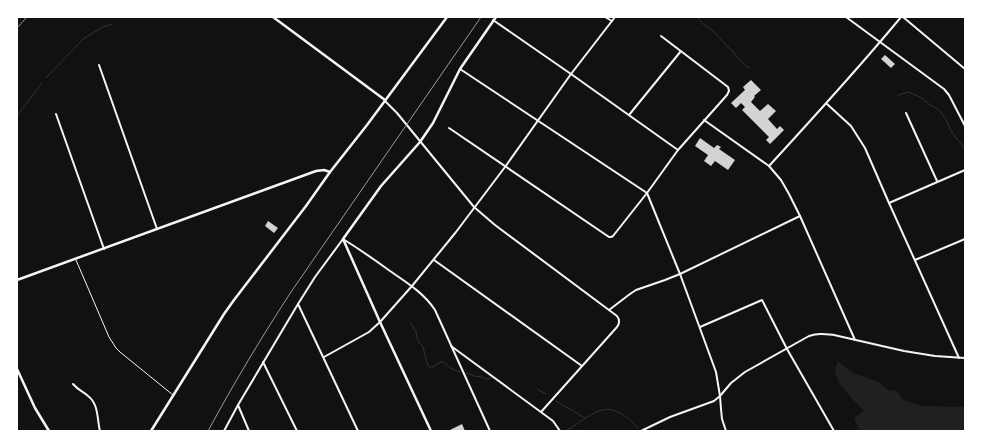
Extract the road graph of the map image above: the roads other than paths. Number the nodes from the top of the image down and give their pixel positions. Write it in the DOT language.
graph roads {
  1 [pos="273,17"];
  2 [pos="447,17"];
  3 [pos="496,17"];
  4 [pos="606,17"];
  5 [pos="615,17"];
  6 [pos="846,17"];
  7 [pos="902,17"];
  8 [pos="493,20"];
  9 [pos="612,21"];
  10 [pos="660,36"];
  11 [pos="880,43"];
  12 [pos="681,51"];
  13 [pos="99,65"];
  14 [pos="460,69"];
  15 [pos="965,69"];
  16 [pos="571,74"];
  17 [pos="385,100"];
  18 [pos="827,104"];
  19 [pos="906,113"];
  20 [pos="56,114"];
  21 [pos="629,115"];
  22 [pos="704,120"];
  23 [pos="538,121"];
  24 [pos="965,126"];
  25 [pos="449,128"];
  26 [pos="420,142"];
  27 [pos="678,150"];
  28 [pos="769,166"];
  29 [pos="505,167"];
  30 [pos="965,170"];
  31 [pos="330,172"];
  32 [pos="936,181"];
  33 [pos="647,193"];
  34 [pos="889,202"];
  35 [pos="474,207"];
  36 [pos="800,216"];
  37 [pos="157,229"];
  38 [pos="343,239"];
  39 [pos="965,239"];
  40 [pos="104,249"];
  41 [pos="75,259"];
  42 [pos="434,260"];
  43 [pos="915,260"];
  44 [pos="680,274"];
  45 [pos="17,280"];
  46 [pos="412,286"];
  47 [pos="298,304"];
  48 [pos="609,310"];
  49 [pos="380,322"];
  50 [pos="700,327"];
  51 [pos="856,340"];
  52 [pos="450,345"];
  53 [pos="787,349"];
  54 [pos="324,357"];
  55 [pos="959,358"];
  56 [pos="965,358"];
  57 [pos="263,362"];
  58 [pos="582,366"];
  59 [pos="17,369"];
  60 [pos="73,384"];
  61 [pos="174,396"];
  62 [pos="720,396"];
  63 [pos="238,405"];
  64 [pos="541,412"];
  65 [pos="49,431"];
  66 [pos="100,431"];
  67 [pos="151,431"];
  68 [pos="224,431"];
  69 [pos="249,431"];
  70 [pos="297,431"];
  71 [pos="358,431"];
  72 [pos="431,431"];
  73 [pos="490,431"];
  74 [pos="560,431"];
  75 [pos="641,431"];
  76 [pos="726,431"];
  77 [pos="834,431"];
  1 -- 17 [label="street"];
  2 -- 17 [label="street"];
  3 -- 8 [label="street"];
  4 -- 9 [label="street"];
  5 -- 9 [label="street"];
  6 -- 11 [label="street"];
  7 -- 11 [label="street"];
  7 -- 15 [label="street"];
  8 -- 14 [label="street"];
  8 -- 16 [label="street"];
  9 -- 16 [label="street"];
  10 -- 12 [label="street"];
  11 -- 18 [label="street"];
  11 -- 24 [label="street"];
  12 -- 21 [label="street"];
  12 -- 22 [label="street"];
  13 -- 37 [label="street"];
  14 -- 23 [label="street"];
  14 -- 26 [label="street"];
  16 -- 21 [label="street"];
  16 -- 23 [label="street"];
  17 -- 26 [label="street"];
  17 -- 31 [label="street"];
  18 -- 28 [label="street"];
  18 -- 34 [label="street"];
  19 -- 32 [label="street"];
  20 -- 40 [label="street"];
  21 -- 27 [label="street"];
  22 -- 27 [label="street"];
  22 -- 28 [label="street"];
  23 -- 29 [label="street"];
  23 -- 33 [label="street"];
  25 -- 29 [label="street"];
  26 -- 35 [label="street"];
  26 -- 38 [label="street"];
  27 -- 33 [label="street"];
  28 -- 36 [label="street"];
  29 -- 33 [label="street"];
  29 -- 35 [label="street"];
  30 -- 32 [label="street"];
  31 -- 37 [label="street"];
  31 -- 61 [label="street"];
  32 -- 34 [label="street"];
  33 -- 44 [label="street"];
  34 -- 43 [label="street"];
  35 -- 42 [label="street"];
  35 -- 48 [label="street"];
  36 -- 44 [label="street"];
  36 -- 51 [label="street"];
  37 -- 40 [label="street"];
  38 -- 46 [label="street"];
  38 -- 47 [label="street"];
  38 -- 49 [label="street"];
  39 -- 43 [label="street"];
  40 -- 41 [label="street"];
  41 -- 45 [label="street"];
  41 -- 61 [label="lane"];
  42 -- 46 [label="street"];
  42 -- 58 [label="street"];
  43 -- 55 [label="street"];
  44 -- 48 [label="street"];
  44 -- 50 [label="street"];
  46 -- 49 [label="street"];
  46 -- 52 [label="street"];
  47 -- 54 [label="street"];
  47 -- 57 [label="street"];
  48 -- 58 [label="street"];
  49 -- 54 [label="street"];
  49 -- 72 [label="street"];
  50 -- 53 [label="street"];
  50 -- 62 [label="street"];
  51 -- 53 [label="street"];
  51 -- 55 [label="street"];
  52 -- 64 [label="street"];
  52 -- 73 [label="street"];
  53 -- 62 [label="street"];
  53 -- 77 [label="street"];
  54 -- 71 [label="street"];
  55 -- 56 [label="street"];
  57 -- 63 [label="street"];
  57 -- 70 [label="street"];
  58 -- 64 [label="street"];
  59 -- 65 [label="street"];
  60 -- 66 [label="street"];
  61 -- 67 [label="street"];
  62 -- 75 [label="street"];
  62 -- 76 [label="street"];
  63 -- 68 [label="street"];
  63 -- 69 [label="street"];
  64 -- 74 [label="street"];
}
